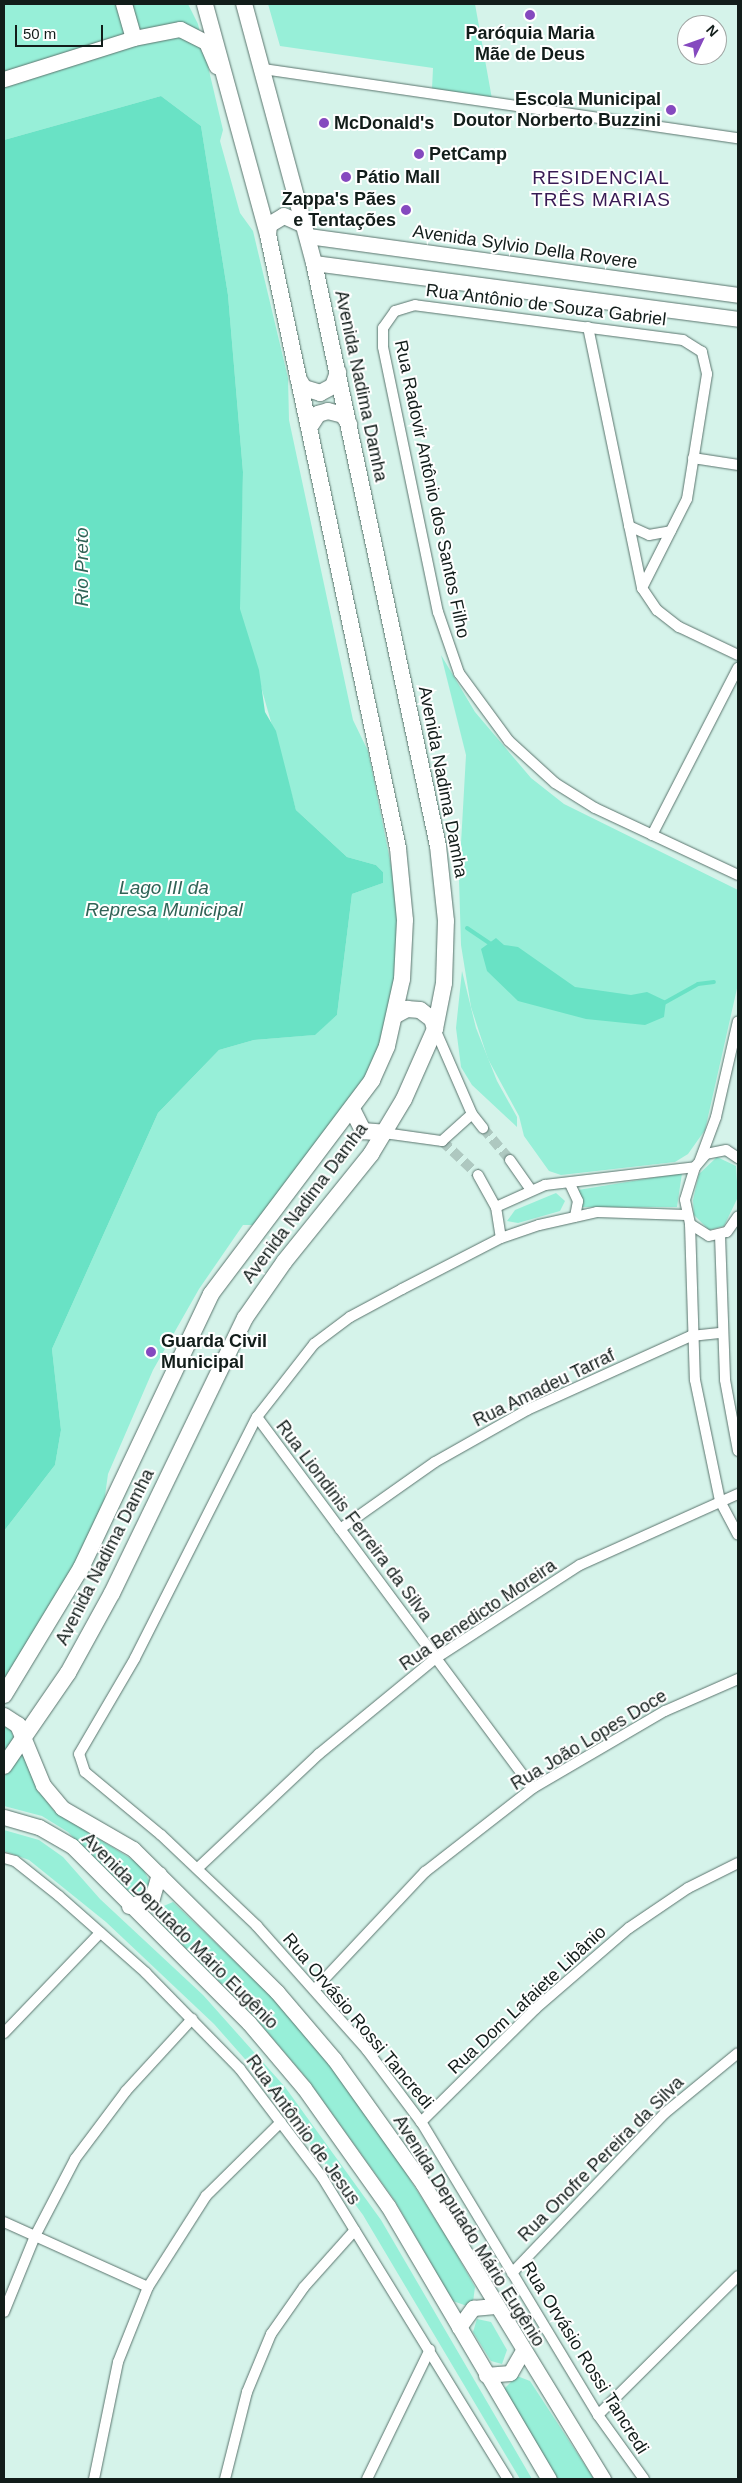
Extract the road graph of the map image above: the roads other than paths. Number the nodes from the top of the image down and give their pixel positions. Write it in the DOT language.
graph roads {
  1 [pos="124,4"];
  2 [pos="206,4"];
  3 [pos="244,4"];
  4 [pos="134,38"];
  5 [pos="263,70"];
  6 [pos="4,79"];
  7 [pos="227,88"];
  8 [pos="738,138"];
  9 [pos="306,230"];
  10 [pos="268,235"];
  11 [pos="386,246"];
  12 [pos="314,263"];
  13 [pos="383,272"];
  14 [pos="720,292"];
  15 [pos="738,294"];
  16 [pos="717,316"];
  17 [pos="387,319"];
  18 [pos="738,319"];
  19 [pos="588,327"];
  20 [pos="338,372"];
  21 [pos="298,378"];
  22 [pos="349,424"];
  23 [pos="309,428"];
  24 [pos="693,458"];
  25 [pos="738,465"];
  26 [pos="629,526"];
  27 [pos="671,531"];
  28 [pos="642,588"];
  29 [pos="738,655"];
  30 [pos="738,668"];
  31 [pos="652,835"];
  32 [pos="738,875"];
  33 [pos="396,1015"];
  34 [pos="738,1021"];
  35 [pos="435,1029"];
  36 [pos="352,1109"];
  37 [pos="472,1114"];
  38 [pos="483,1128"];
  39 [pos="384,1132"];
  40 [pos="738,1158"];
  41 [pos="510,1160"];
  42 [pos="698,1164"];
  43 [pos="478,1175"];
  44 [pos="570,1184"];
  45 [pos="530,1189"];
  46 [pos="496,1207"];
  47 [pos="738,1216"];
  48 [pos="575,1217"];
  49 [pos="688,1220"];
  50 [pos="738,1233"];
  51 [pos="724,1234"];
  52 [pos="502,1238"];
  53 [pos="722,1333"];
  54 [pos="691,1336"];
  55 [pos="257,1417"];
  56 [pos="738,1451"];
  57 [pos="738,1494"];
  58 [pos="720,1501"];
  59 [pos="340,1529"];
  60 [pos="738,1535"];
  61 [pos="436,1658"];
  62 [pos="738,1679"];
  63 [pos="4,1695"];
  64 [pos="4,1716"];
  65 [pos="24,1738"];
  66 [pos="4,1766"];
  67 [pos="533,1788"];
  68 [pos="4,1818"];
  69 [pos="4,1858"];
  70 [pos="738,1862"];
  71 [pos="198,1868"];
  72 [pos="159,1874"];
  73 [pos="181,1895"];
  74 [pos="129,1906"];
  75 [pos="150,1926"];
  76 [pos="100,1933"];
  77 [pos="315,1989"];
  78 [pos="192,2019"];
  79 [pos="4,2033"];
  80 [pos="738,2054"];
  81 [pos="282,2122"];
  82 [pos="422,2122"];
  83 [pos="4,2222"];
  84 [pos="355,2230"];
  85 [pos="34,2236"];
  86 [pos="512,2273"];
  87 [pos="738,2276"];
  88 [pos="148,2287"];
  89 [pos="495,2306"];
  90 [pos="4,2312"];
  91 [pos="459,2327"];
  92 [pos="430,2349"];
  93 [pos="522,2352"];
  94 [pos="486,2375"];
  95 [pos="598,2416"];
  96 [pos="94,2479"];
  97 [pos="225,2479"];
  98 [pos="367,2479"];
  99 [pos="508,2479"];
  100 [pos="549,2479"];
  101 [pos="603,2479"];
  102 [pos="644,2479"];
  1 -- 4 [label="main road"];
  2 -- 7 [label="main road, Avenida Nadima Damha"];
  3 -- 5 [label="main road, Avenida Nadima Damha"];
  4 -- 6 [label="street"];
  4 -- 7 [label="street"];
  5 -- 8 [label="street"];
  5 -- 9 [label="main road, Avenida Nadima Damha"];
  7 -- 10 [label="main road, Avenida Nadima Damha"];
  9 -- 10 [label="main road"];
  9 -- 11 [label="street, Avenida Sylvio Della Rovere"];
  9 -- 12 [label="main road, Avenida Nadima Damha"];
  10 -- 21 [label="main road, Avenida Nadima Damha"];
  11 -- 13 [label="street"];
  11 -- 14 [label="street, Avenida Sylvio Della Rovere"];
  12 -- 13 [label="street"];
  12 -- 20 [label="main road, Avenida Nadima Damha"];
  13 -- 16 [label="street"];
  14 -- 15 [label="street, Avenida Sylvio Della Rovere"];
  14 -- 16 [label="street"];
  16 -- 18 [label="street"];
  17 -- 19 [label="street, Rua Antônio de Souza Gabriel"];
  17 -- 31 [label="street, Rua Radovir Antônio dos Santos Filho"];
  19 -- 24 [label="street, Rua Antônio de Souza Gabriel"];
  19 -- 26 [label="street"];
  20 -- 21 [label="main road"];
  20 -- 22 [label="main road, Avenida Nadima Damha"];
  21 -- 23 [label="main road, Avenida Nadima Damha"];
  22 -- 23 [label="main road"];
  22 -- 35 [label="main road, Avenida Nadima Damha"];
  23 -- 33 [label="main road, Avenida Nadima Damha"];
  24 -- 25 [label="street"];
  24 -- 27 [label="street"];
  26 -- 27 [label="street"];
  26 -- 28 [label="street"];
  27 -- 28 [label="street"];
  28 -- 29 [label="street"];
  30 -- 31 [label="street"];
  31 -- 32 [label="street, Rua Radovir Antônio dos Santos Filho"];
  33 -- 35 [label="main road"];
  33 -- 36 [label="main road, Avenida Nadima Damha"];
  34 -- 42 [label="street"];
  35 -- 37 [label="street"];
  35 -- 39 [label="main road, Avenida Nadima Damha"];
  36 -- 39 [label="main road"];
  36 -- 63 [label="main road, Avenida Nadima Damha"];
  37 -- 38 [label="street"];
  37 -- 39 [label="street"];
  39 -- 65 [label="main road, Avenida Nadima Damha"];
  40 -- 42 [label="street"];
  41 -- 45 [label="street"];
  42 -- 44 [label="street"];
  42 -- 49 [label="street"];
  43 -- 46 [label="street"];
  44 -- 45 [label="street"];
  44 -- 48 [label="street"];
  45 -- 46 [label="street"];
  46 -- 52 [label="street"];
  47 -- 51 [label="street"];
  48 -- 49 [label="street"];
  48 -- 52 [label="street"];
  49 -- 51 [label="street"];
  49 -- 54 [label="street"];
  50 -- 51 [label="street"];
  51 -- 53 [label="street"];
  52 -- 55 [label="street"];
  53 -- 54 [label="street, Rua Amadeu Tarraf"];
  53 -- 56 [label="street"];
  54 -- 58 [label="street"];
  54 -- 59 [label="street, Rua Amadeu Tarraf"];
  55 -- 59 [label="street, Rua Liondinis Ferreira da Silva"];
  55 -- 71 [label="street, Rua Orvásio Rossi Tancredi"];
  57 -- 58 [label="street, Rua Benedicto Moreira"];
  58 -- 60 [label="street"];
  58 -- 61 [label="street, Rua Benedicto Moreira"];
  59 -- 61 [label="street, Rua Liondinis Ferreira da Silva"];
  61 -- 67 [label="street, Rua Liondinis Ferreira da Silva"];
  61 -- 71 [label="street, Rua Benedicto Moreira"];
  62 -- 67 [label="street, Rua João Lopes Doce"];
  64 -- 65 [label="main road"];
  65 -- 66 [label="main road, Avenida Nadima Damha"];
  65 -- 72 [label="street, Avenida Deputado Mário Eugênio"];
  67 -- 77 [label="street, Rua João Lopes Doce"];
  68 -- 74 [label="street, Avenida Deputado Mário Eugênio"];
  69 -- 76 [label="street, Rua Antômio de Jesus"];
  70 -- 82 [label="street, Rua Dom Lafaiete Libânio"];
  71 -- 77 [label="street, Rua Orvásio Rossi Tancredi"];
  72 -- 73 [label="street, Avenida Deputado Mário Eugênio"];
  72 -- 74 [label="street"];
  73 -- 75 [label="street"];
  73 -- 89 [label="street, Avenida Deputado Mário Eugênio"];
  74 -- 75 [label="street, Avenida Deputado Mário Eugênio"];
  75 -- 91 [label="street, Avenida Deputado Mário Eugênio"];
  76 -- 78 [label="street, Rua Antômio de Jesus"];
  76 -- 79 [label="street"];
  77 -- 82 [label="street, Rua Orvásio Rossi Tancredi"];
  78 -- 81 [label="street, Rua Antômio de Jesus"];
  78 -- 85 [label="street"];
  80 -- 86 [label="street, Rua Onofre Pereira da Silva"];
  81 -- 84 [label="street, Rua Antômio de Jesus"];
  81 -- 88 [label="street"];
  82 -- 86 [label="street, Rua Orvásio Rossi Tancredi"];
  83 -- 85 [label="street"];
  84 -- 92 [label="street, Rua Antômio de Jesus"];
  84 -- 97 [label="street"];
  85 -- 88 [label="street"];
  85 -- 90 [label="street"];
  86 -- 95 [label="street, Rua Orvásio Rossi Tancredi"];
  87 -- 95 [label="street"];
  88 -- 96 [label="street"];
  89 -- 91 [label="street"];
  89 -- 93 [label="street, Avenida Deputado Mário Eugênio"];
  91 -- 94 [label="street, Avenida Deputado Mário Eugênio"];
  92 -- 98 [label="street"];
  92 -- 99 [label="street, Rua Antômio de Jesus"];
  93 -- 94 [label="street"];
  93 -- 101 [label="street, Avenida Deputado Mário Eugênio"];
  94 -- 100 [label="street, Avenida Deputado Mário Eugênio"];
  95 -- 102 [label="street, Rua Orvásio Rossi Tancredi"];
}
